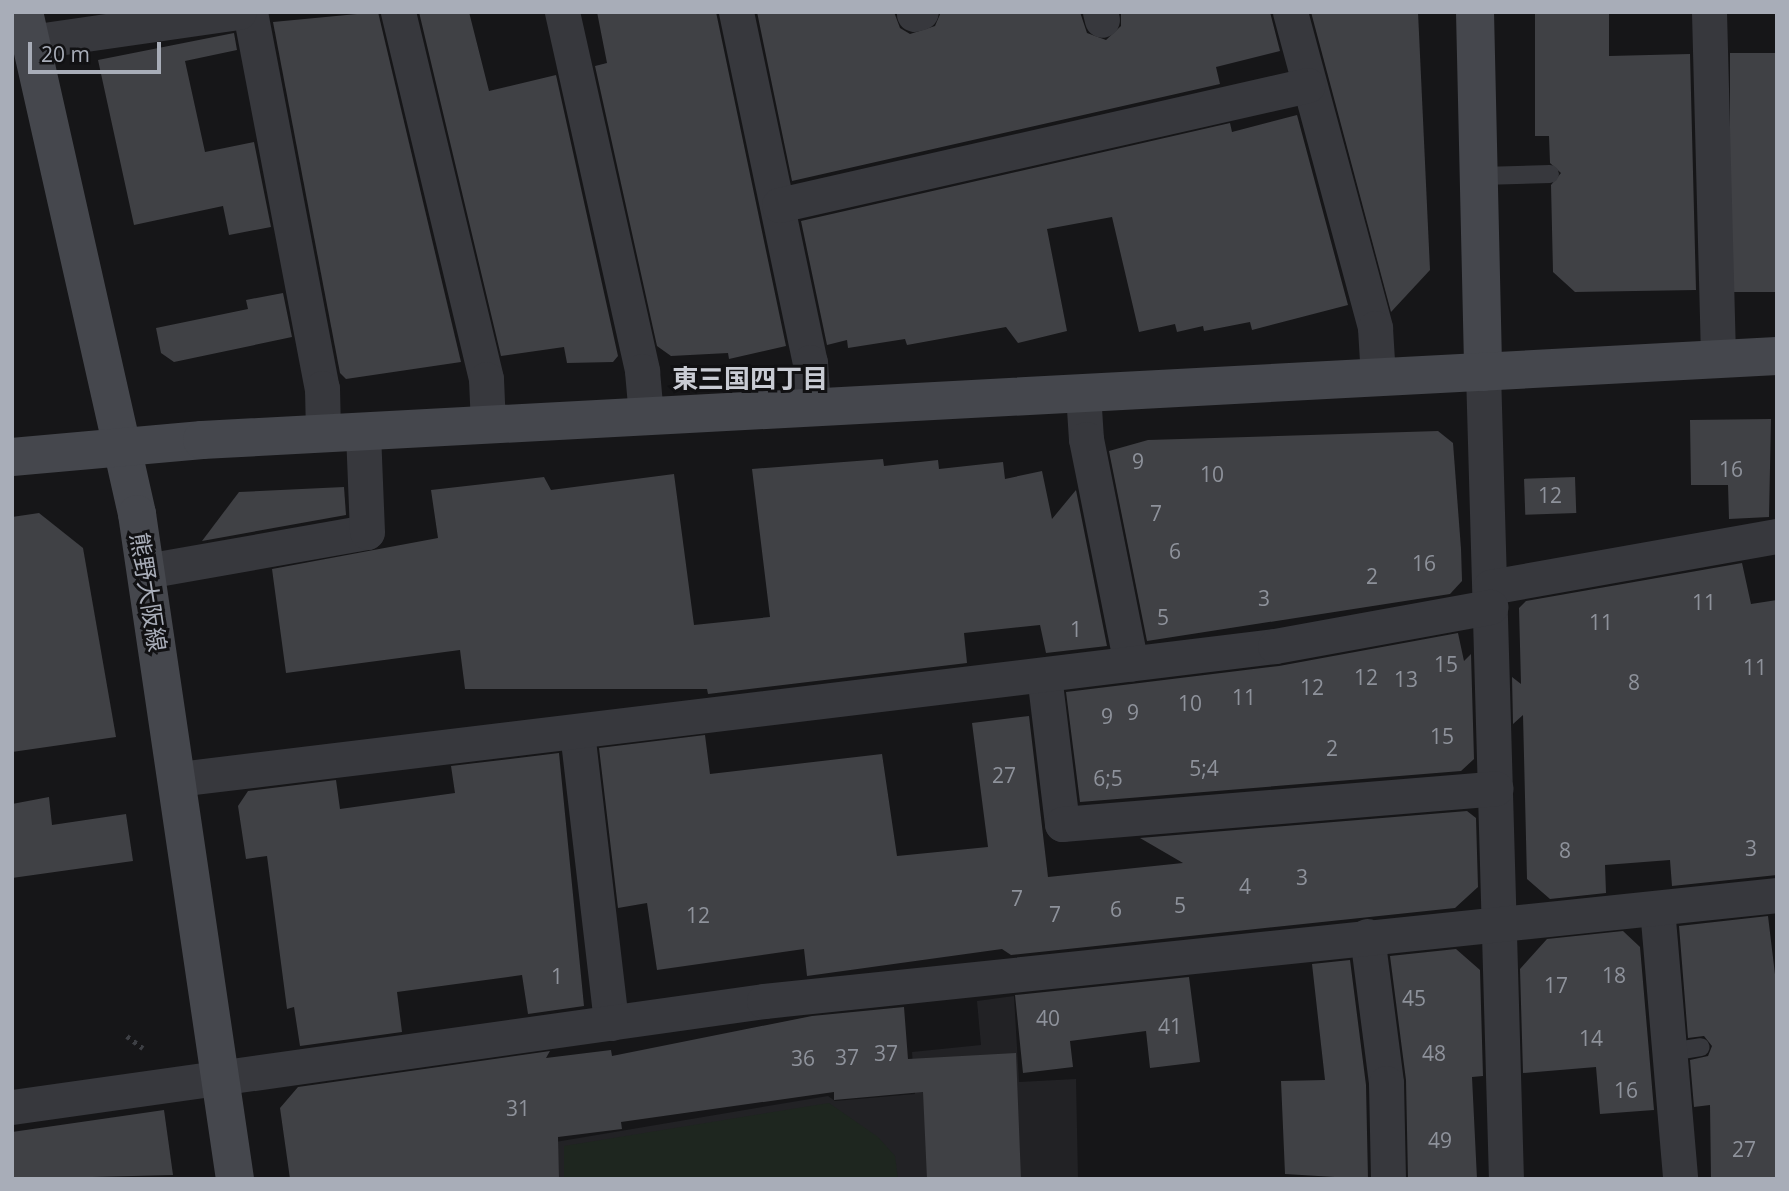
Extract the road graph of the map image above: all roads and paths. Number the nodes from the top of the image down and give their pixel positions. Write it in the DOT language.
graph roads {
  1 [pos="239,12"];
  2 [pos="250,12"];
  3 [pos="398,12"];
  4 [pos="562,12"];
  5 [pos="736,12"];
  6 [pos="1290,12"];
  7 [pos="1475,12"];
  8 [pos="1709,12"];
  9 [pos="22,33"];
  10 [pos="1308,85"];
  11 [pos="1550,174"];
  12 [pos="1481,176"];
  13 [pos="779,205"];
  14 [pos="1777,356"];
  15 [pos="1718,359"];
  16 [pos="1483,372"];
  17 [pos="1378,377"];
  18 [pos="1083,393"];
  19 [pos="813,407"];
  20 [pos="646,416"];
  21 [pos="488,424"];
  22 [pos="363,431"];
  23 [pos="323,433"];
  24 [pos="120,447"];
  25 [pos="12,457"];
  26 [pos="1777,536"];
  27 [pos="146,571"];
  28 [pos="1490,597"];
  29 [pos="1131,664"];
  30 [pos="1044,675"];
  31 [pos="577,732"];
  32 [pos="178,779"];
  33 [pos="1496,788"];
  34 [pos="1777,895"];
  35 [pos="1657,908"];
  36 [pos="1499,922"];
  37 [pos="1367,936"];
  38 [pos="611,1023"];
  39 [pos="222,1076"];
  40 [pos="12,1107"];
  41 [pos="235,1179"];
  42 [pos="1388,1179"];
  43 [pos="1506,1179"];
  44 [pos="1681,1179"];
  1 -- 9 [label="street"];
  2 -- 23 [label="street"];
  3 -- 21 [label="street"];
  4 -- 20 [label="street"];
  5 -- 13 [label="street"];
  6 -- 10 [label="street"];
  7 -- 12 [label="street"];
  8 -- 15 [label="street"];
  9 -- 24 [label="street, 熊野大阪線"];
  10 -- 13 [label="street"];
  10 -- 17 [label="street"];
  11 -- 12 [label="lane"];
  12 -- 16 [label="street"];
  13 -- 19 [label="street"];
  14 -- 15 [label="street"];
  15 -- 16 [label="street"];
  16 -- 17 [label="street"];
  16 -- 28 [label="street"];
  17 -- 18 [label="street"];
  18 -- 19 [label="street"];
  18 -- 29 [label="street"];
  19 -- 20 [label="street"];
  20 -- 21 [label="street"];
  21 -- 22 [label="street"];
  22 -- 23 [label="street"];
  22 -- 27 [label="street"];
  23 -- 24 [label="street"];
  24 -- 25 [label="street"];
  24 -- 27 [label="street, 熊野大阪線"];
  26 -- 28 [label="street"];
  27 -- 32 [label="street, 熊野大阪線"];
  28 -- 29 [label="street"];
  28 -- 33 [label="street"];
  29 -- 30 [label="street"];
  30 -- 31 [label="street"];
  30 -- 33 [label="street"];
  31 -- 32 [label="street"];
  31 -- 38 [label="street"];
  32 -- 39 [label="street, 熊野大阪線"];
  33 -- 36 [label="street"];
  34 -- 35 [label="street"];
  35 -- 36 [label="street"];
  35 -- 44 [label="street"];
  36 -- 37 [label="street"];
  36 -- 43 [label="street"];
  37 -- 38 [label="street"];
  37 -- 42 [label="street"];
  38 -- 39 [label="street"];
  39 -- 40 [label="street"];
  39 -- 41 [label="street, 熊野大阪線"];
}
